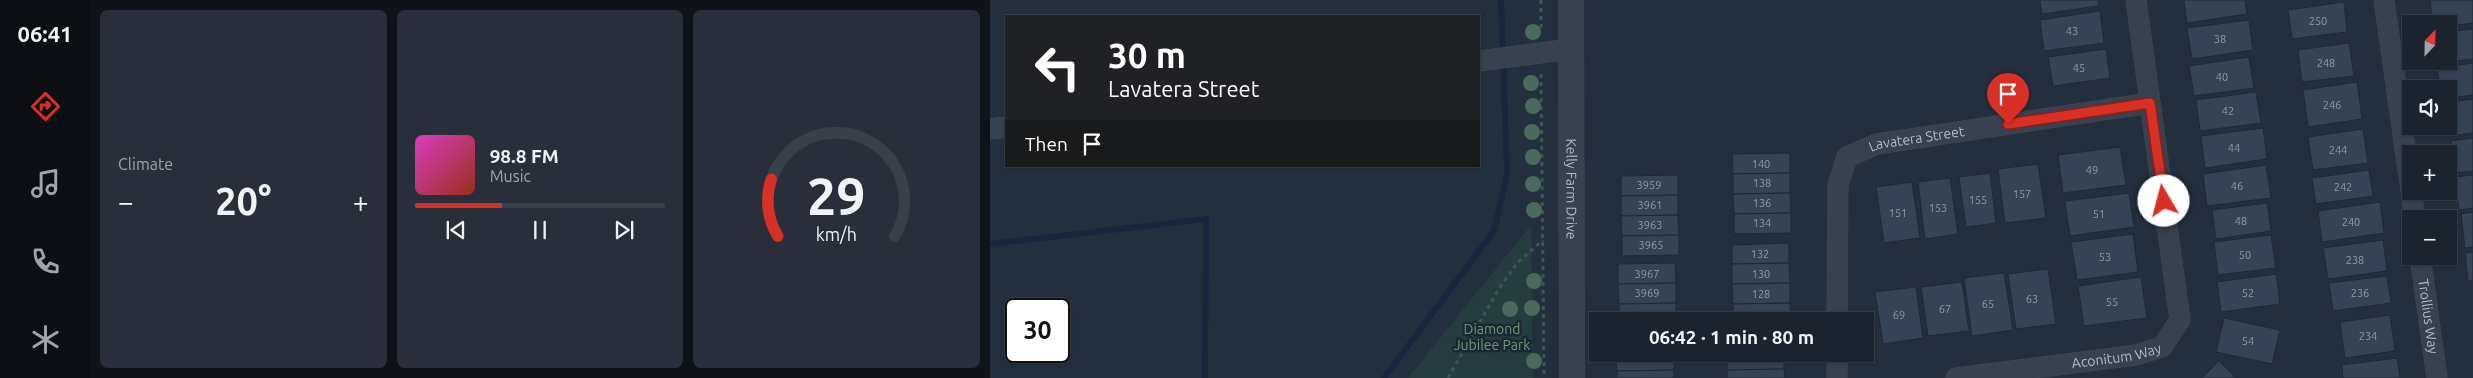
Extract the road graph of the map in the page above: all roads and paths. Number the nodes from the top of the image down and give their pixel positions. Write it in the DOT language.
graph roads {
  1 [pos="1541,0"];
  2 [pos="1571,0"];
  3 [pos="2136,0"];
  4 [pos="2384,0"];
  5 [pos="1572,49"];
  6 [pos="1541,53"];
  7 [pos="1480,61"];
  8 [pos="2150,103"];
  9 [pos="1005,127"];
  10 [pos="990,129"];
  11 [pos="2414,210"];
  12 [pos="1543,240"];
  13 [pos="2421,265"];
  14 [pos="1837,312"];
  15 [pos="1837,362"];
  16 [pos="1448,378"];
  17 [pos="1544,378"];
  18 [pos="1572,378"];
  19 [pos="1837,378"];
  20 [pos="1956,378"];
  21 [pos="2437,378"];
  1 -- 6 [label="path"];
  2 -- 5 [label="street, Kelly Farm Drive"];
  3 -- 8 [label="street, Aconitum Way"];
  4 -- 11 [label="street"];
  5 -- 6 [label="street"];
  5 -- 18 [label="street, Kelly Farm Drive"];
  6 -- 7 [label="street"];
  6 -- 12 [label="path"];
  8 -- 14 [label="street, Lavatera Street"];
  8 -- 20 [label="street, Aconitum Way"];
  9 -- 10 [label="street"];
  12 -- 16 [label="path"];
  12 -- 17 [label="path"];
  13 -- 21 [label="street, Trollius Way"];
  15 -- 19 [label="street"];
}
